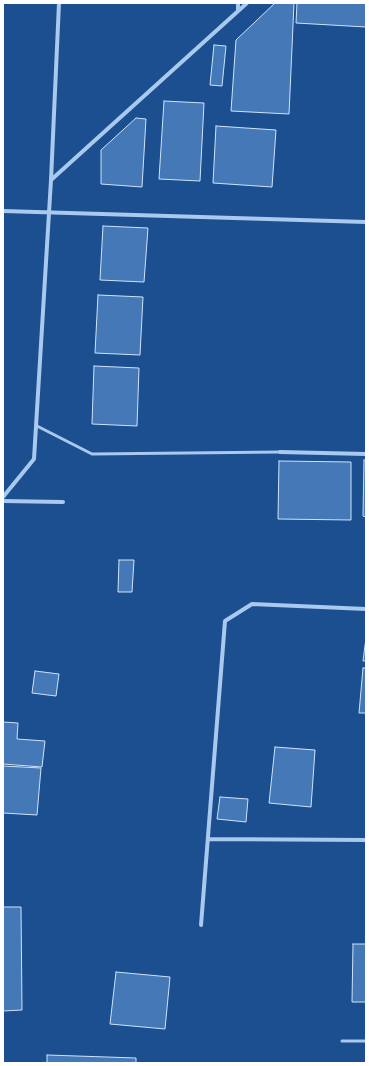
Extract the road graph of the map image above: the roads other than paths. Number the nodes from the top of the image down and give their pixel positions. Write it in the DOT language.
graph roads {
  1 [pos="59,3"];
  2 [pos="238,3"];
  3 [pos="247,3"];
  4 [pos="238,12"];
  5 [pos="51,180"];
  6 [pos="3,211"];
  7 [pos="50,213"];
  8 [pos="366,222"];
  9 [pos="37,426"];
  10 [pos="280,452"];
  11 [pos="366,454"];
  12 [pos="3,497"];
  13 [pos="3,501"];
  14 [pos="63,502"];
  15 [pos="366,609"];
  16 [pos="208,839"];
  17 [pos="366,840"];
  18 [pos="201,925"];
  19 [pos="342,1041"];
  20 [pos="366,1041"];
  1 -- 5 [label="street"];
  2 -- 4 [label="street"];
  3 -- 4 [label="street"];
  4 -- 5 [label="street"];
  5 -- 7 [label="street"];
  6 -- 7 [label="street"];
  7 -- 8 [label="street"];
  7 -- 9 [label="street"];
  9 -- 10 [label="lane"];
  9 -- 12 [label="street"];
  10 -- 11 [label="street"];
  13 -- 14 [label="street"];
  15 -- 16 [label="street"];
  16 -- 17 [label="street"];
  16 -- 18 [label="street"];
  19 -- 20 [label="lane"];
}
